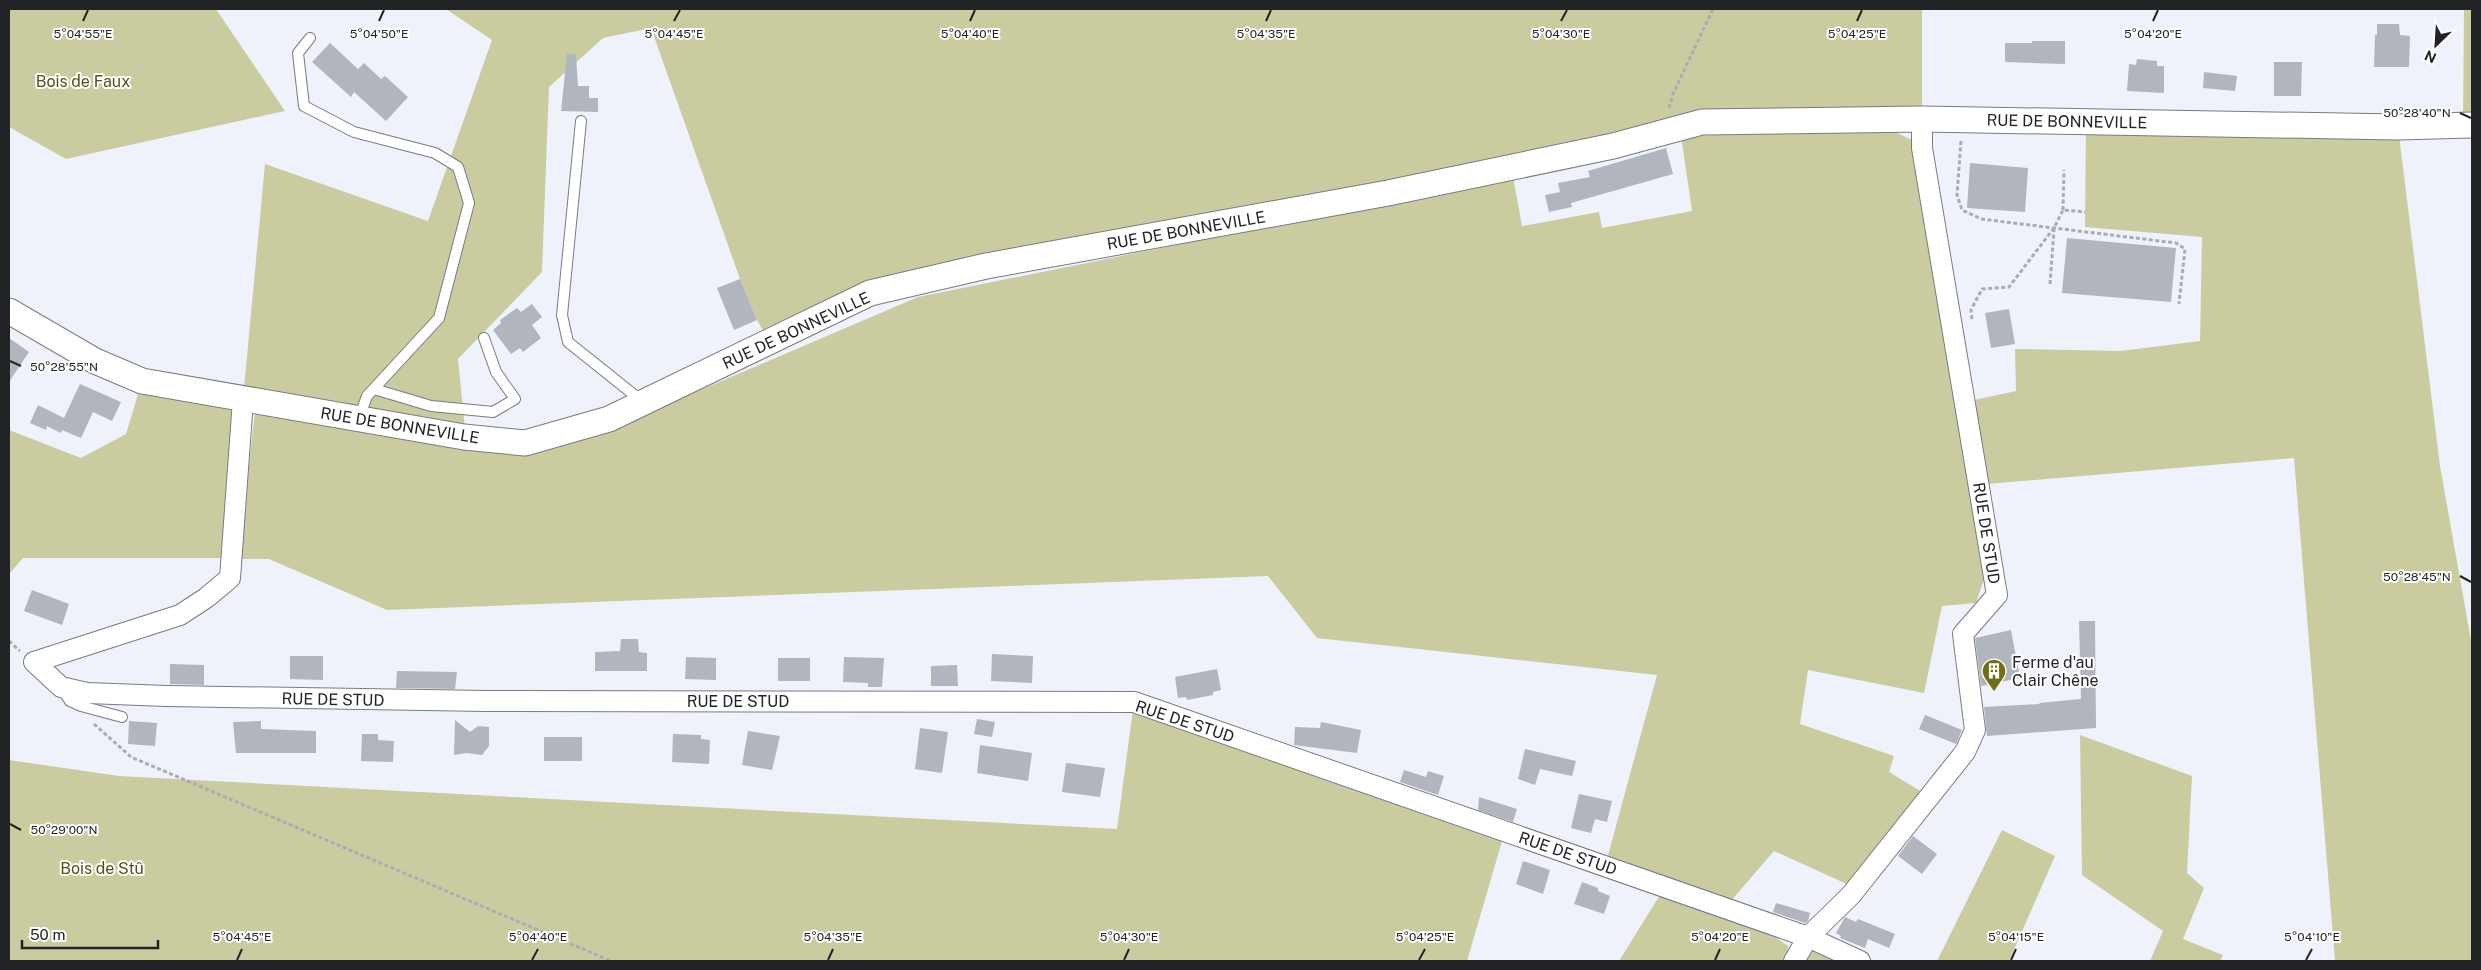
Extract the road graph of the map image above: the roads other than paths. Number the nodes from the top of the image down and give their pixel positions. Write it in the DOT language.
graph roads {
  1 [pos="310,38"];
  2 [pos="1922,119"];
  3 [pos="580,121"];
  4 [pos="2472,125"];
  5 [pos="9,311"];
  6 [pos="484,338"];
  7 [pos="374,389"];
  8 [pos="244,400"];
  9 [pos="644,402"];
  10 [pos="358,419"];
  11 [pos="61,687"];
  12 [pos="122,717"];
  13 [pos="1808,937"];
  14 [pos="1794,961"];
  15 [pos="1860,961"];
  1 -- 7 [label="lane"];
  2 -- 4 [label="street, RUE DE BONNEVILLE"];
  2 -- 9 [label="street, RUE DE BONNEVILLE"];
  2 -- 13 [label="street, RUE DE STUD"];
  3 -- 9 [label="lane"];
  5 -- 8 [label="street, RUE DE BONNEVILLE"];
  6 -- 7 [label="lane"];
  7 -- 10 [label="lane"];
  8 -- 10 [label="street, RUE DE BONNEVILLE"];
  8 -- 11 [label="street, RUE DE STUD"];
  9 -- 10 [label="street, RUE DE BONNEVILLE"];
  11 -- 12 [label="lane"];
  11 -- 13 [label="street, RUE DE STUD"];
  13 -- 14 [label="street, RUE DE STUD"];
  13 -- 15 [label="street, RUE DE STUD"];
}
